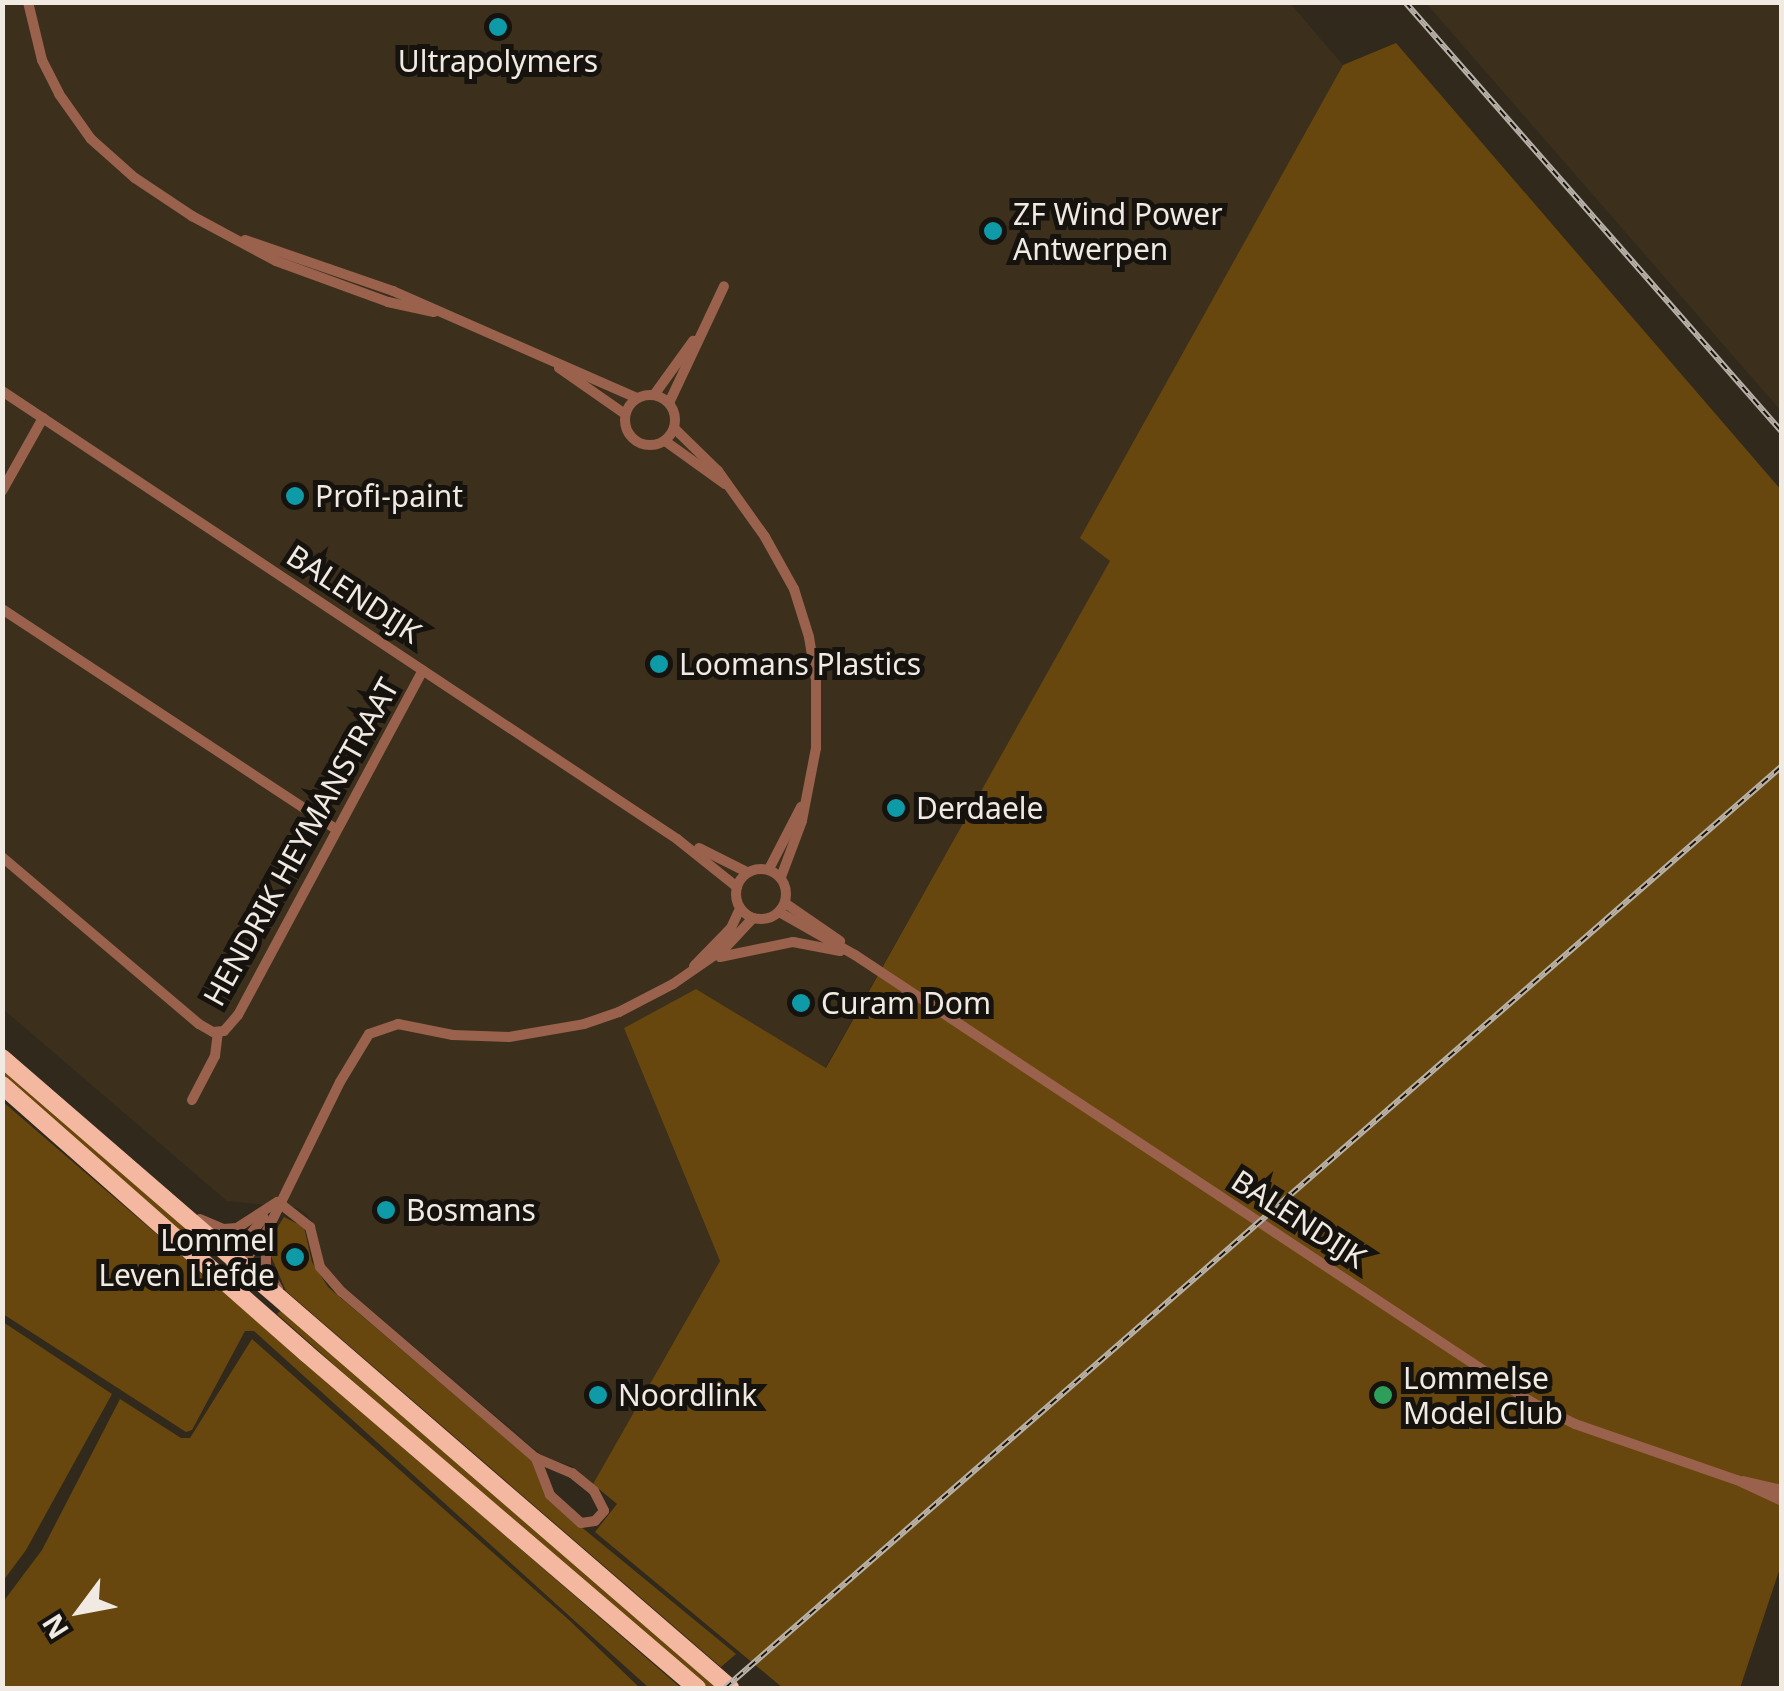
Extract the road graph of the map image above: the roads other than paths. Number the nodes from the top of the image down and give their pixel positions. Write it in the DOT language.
graph roads {
  1 [pos="28,2"];
  2 [pos="724,286"];
  3 [pos="697,336"];
  4 [pos="550,361"];
  5 [pos="2,392"];
  6 [pos="654,395"];
  7 [pos="637,398"];
  8 [pos="669,403"];
  9 [pos="625,414"];
  10 [pos="42,418"];
  11 [pos="674,428"];
  12 [pos="665,440"];
  13 [pos="725,484"];
  14 [pos="2,491"];
  15 [pos="2,609"];
  16 [pos="423,670"];
  17 [pos="806,797"];
  18 [pos="336,829"];
  19 [pos="677,839"];
  20 [pos="2,856"];
  21 [pos="769,870"];
  22 [pos="747,872"];
  23 [pos="781,878"];
  24 [pos="737,886"];
  25 [pos="740,908"];
  26 [pos="782,908"];
  27 [pos="753,918"];
  28 [pos="855,956"];
  29 [pos="709,961"];
  30 [pos="690,971"];
  31 [pos="218,1032"];
  32 [pos="2,1058"];
  33 [pos="2,1086"];
  34 [pos="192,1100"];
  35 [pos="89,1161"];
  36 [pos="160,1195"];
  37 [pos="278,1202"];
  38 [pos="266,1233"];
  39 [pos="231,1264"];
  40 [pos="297,1314"];
  41 [pos="328,1368"];
  42 [pos="536,1458"];
  43 [pos="1737,1480"];
  44 [pos="1782,1490"];
  45 [pos="1782,1502"];
  46 [pos="725,1684"];
  47 [pos="697,1688"];
  1 -- 4 [label="street"];
  2 -- 3 [label="street"];
  3 -- 6 [label="street"];
  3 -- 8 [label="street"];
  4 -- 7 [label="street"];
  4 -- 9 [label="street"];
  5 -- 10 [label="street, BALENDIJK"];
  6 -- 7 [label="street"];
  6 -- 8 [label="street"];
  7 -- 9 [label="street"];
  8 -- 11 [label="street"];
  9 -- 12 [label="street"];
  10 -- 14 [label="street"];
  10 -- 16 [label="street, BALENDIJK"];
  11 -- 12 [label="street"];
  11 -- 13 [label="street"];
  12 -- 13 [label="street"];
  13 -- 17 [label="street"];
  15 -- 18 [label="street"];
  16 -- 18 [label="street, HENDRIK HEYMANSTRAAT"];
  16 -- 19 [label="street, BALENDIJK"];
  17 -- 21 [label="street"];
  17 -- 23 [label="street"];
  18 -- 31 [label="street, HENDRIK HEYMANSTRAAT"];
  19 -- 22 [label="street, BALENDIJK"];
  19 -- 24 [label="street, BALENDIJK"];
  20 -- 31 [label="street, HENDRIK HEYMANSTRAAT"];
  21 -- 22 [label="street"];
  21 -- 23 [label="street"];
  22 -- 24 [label="street"];
  23 -- 26 [label="street"];
  24 -- 25 [label="street"];
  25 -- 27 [label="street"];
  25 -- 30 [label="street"];
  26 -- 27 [label="street"];
  26 -- 28 [label="street, BALENDIJK"];
  27 -- 29 [label="street"];
  28 -- 29 [label="street"];
  28 -- 43 [label="street, BALENDIJK"];
  29 -- 30 [label="street"];
  30 -- 37 [label="street"];
  31 -- 34 [label="street, HENDRIK HEYMANSTRAAT"];
  32 -- 36 [label="highway"];
  33 -- 35 [label="highway"];
  35 -- 39 [label="highway"];
  35 -- 41 [label="highway"];
  36 -- 37 [label="street"];
  36 -- 39 [label="highway"];
  37 -- 38 [label="street"];
  37 -- 39 [label="street"];
  37 -- 42 [label="street"];
  38 -- 39 [label="street"];
  38 -- 40 [label="street"];
  39 -- 40 [label="highway"];
  39 -- 41 [label="highway"];
  40 -- 46 [label="highway"];
  41 -- 47 [label="highway"];
  42 -- 42 [label="street"];
  43 -- 44 [label="street, BALENDIJK"];
  43 -- 45 [label="street, BALENDIJK"];
}
